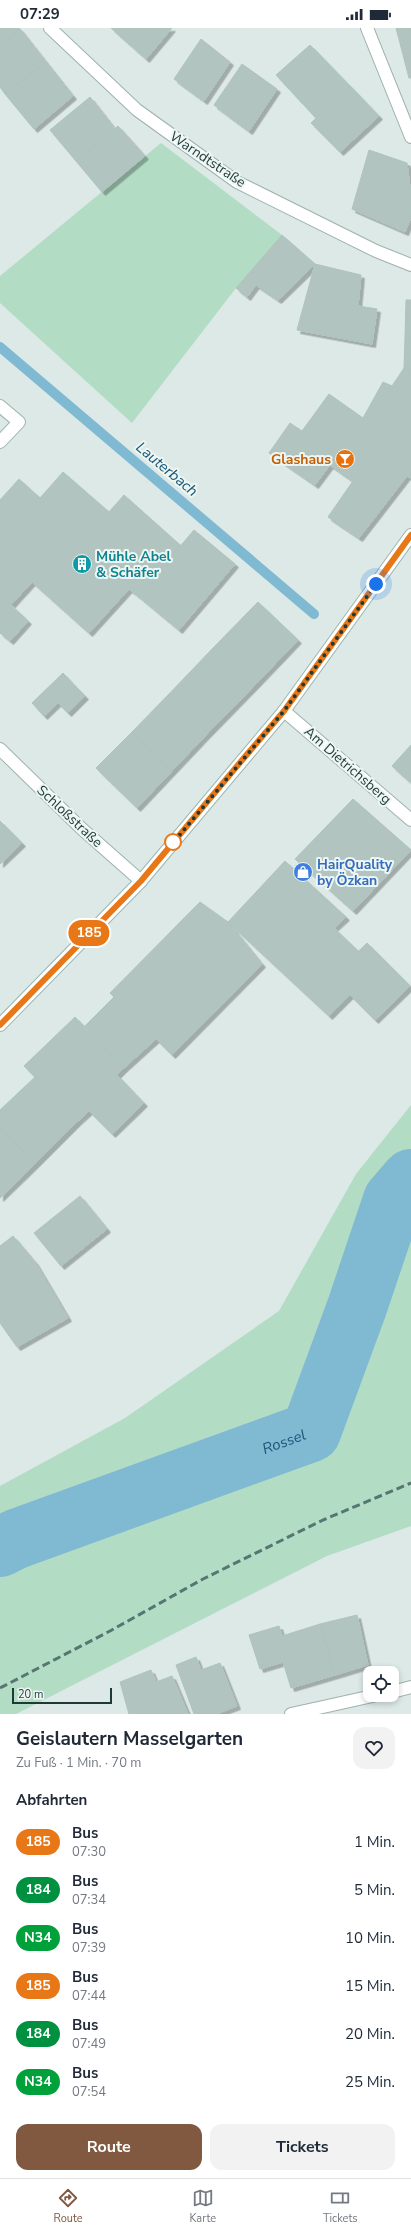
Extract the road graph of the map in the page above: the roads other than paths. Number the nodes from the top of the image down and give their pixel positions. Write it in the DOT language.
graph roads {
  1 [pos="50,28"];
  2 [pos="367,28"];
  3 [pos="411,137"];
  4 [pos="411,265"];
  5 [pos="0,406"];
  6 [pos="0,442"];
  7 [pos="411,536"];
  8 [pos="284,711"];
  9 [pos="0,749"];
  10 [pos="411,820"];
  11 [pos="141,881"];
  12 [pos="0,1025"];
  13 [pos="411,1688"];
  14 [pos="399,1691"];
  15 [pos="363,1698"];
  16 [pos="291,1714"];
  1 -- 4 [label="street, Warndtstraße"];
  2 -- 3 [label="street"];
  5 -- 6 [label="street"];
  7 -- 8 [label="street"];
  8 -- 10 [label="street, Am Dietrichsberg"];
  8 -- 11 [label="street"];
  9 -- 11 [label="street, Schloßstraße"];
  11 -- 12 [label="street"];
  13 -- 14 [label="street"];
  15 -- 16 [label="street"];
}
